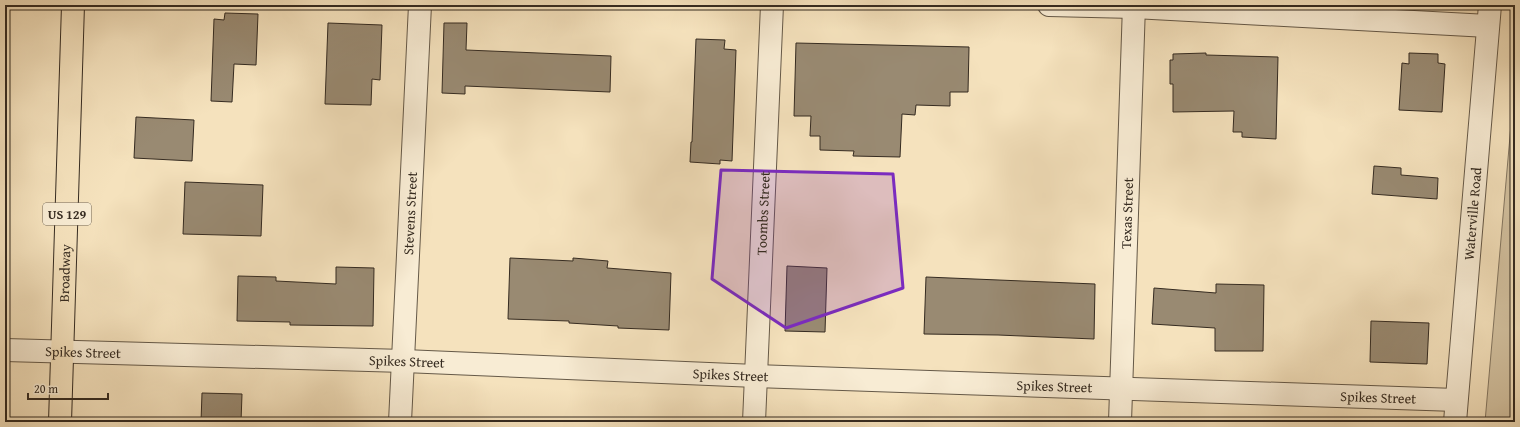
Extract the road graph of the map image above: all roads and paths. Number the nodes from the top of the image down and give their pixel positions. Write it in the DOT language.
graph roads {
  1 [pos="73,5"];
  2 [pos="420,5"];
  3 [pos="772,5"];
  4 [pos="1049,5"];
  5 [pos="1134,6"];
  6 [pos="1489,16"];
  7 [pos="5,350"];
  8 [pos="62,352"];
  9 [pos="404,361"];
  10 [pos="756,376"];
  11 [pos="1121,388"];
  12 [pos="1456,400"];
  13 [pos="60,422"];
  14 [pos="400,422"];
  15 [pos="754,422"];
  16 [pos="1120,422"];
  17 [pos="1455,422"];
  1 -- 8 [label="main road, Broadway / US 129"];
  2 -- 9 [label="street, Stevens Street"];
  3 -- 10 [label="street, Toombs Street"];
  4 -- 5 [label="street"];
  5 -- 6 [label="street"];
  5 -- 11 [label="street, Texas Street"];
  6 -- 12 [label="street, Waterville Road"];
  7 -- 8 [label="street, Spikes Street"];
  8 -- 9 [label="street, Spikes Street"];
  8 -- 13 [label="main road, Broadway / US 129"];
  9 -- 10 [label="street, Spikes Street"];
  9 -- 14 [label="street, Stevens Street"];
  10 -- 11 [label="street, Spikes Street"];
  10 -- 15 [label="street, Toombs Street"];
  11 -- 12 [label="street, Spikes Street"];
  11 -- 16 [label="street, Texas Street"];
  12 -- 17 [label="street, Waterville Road"];
}
